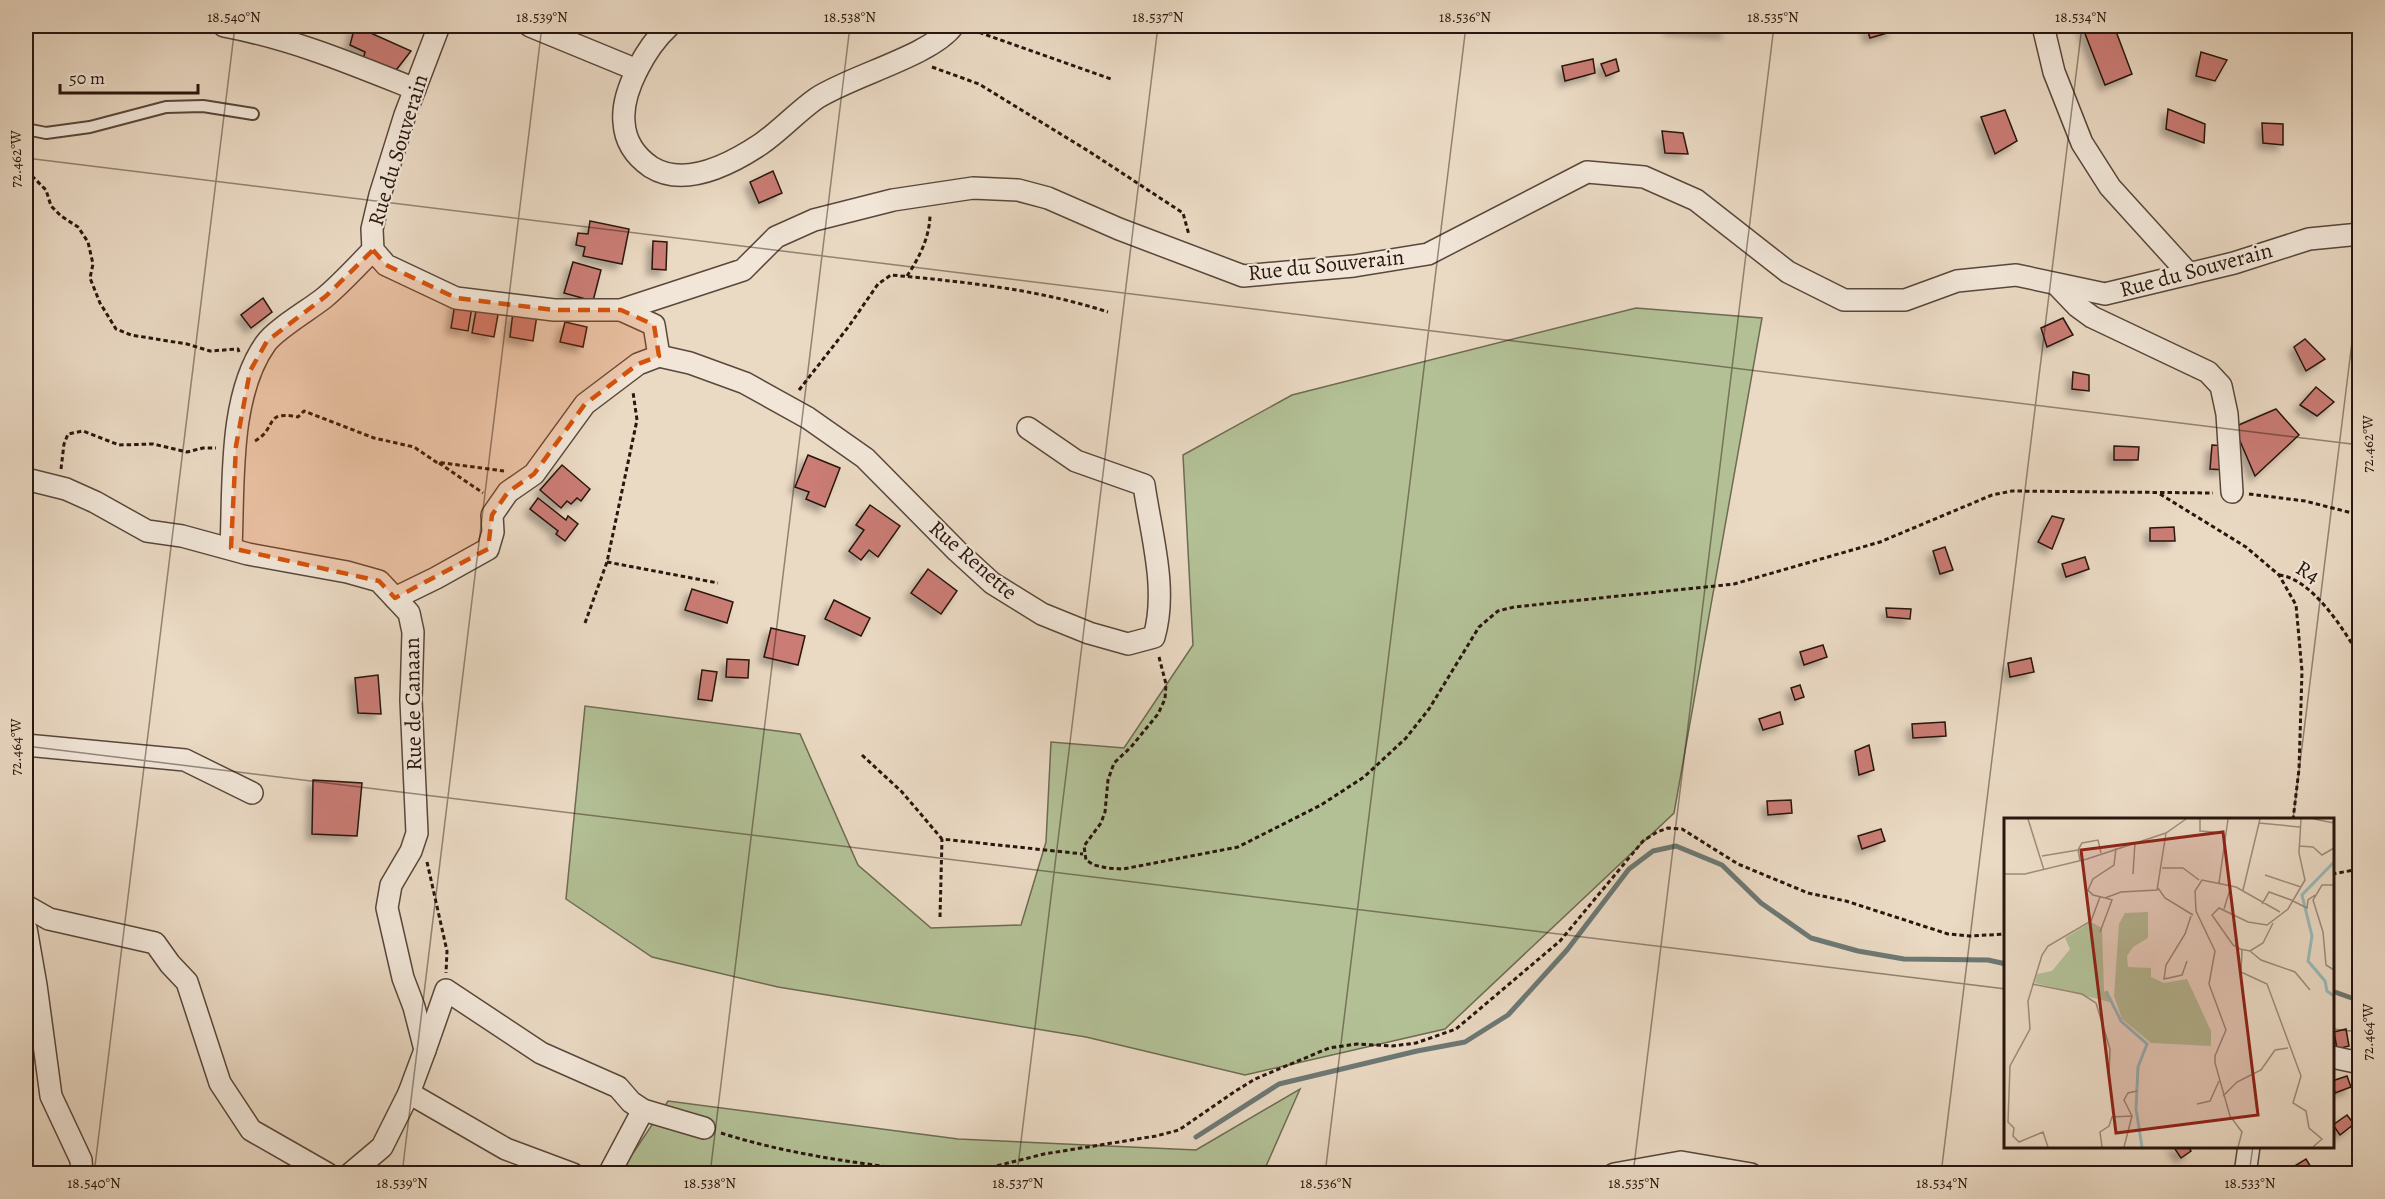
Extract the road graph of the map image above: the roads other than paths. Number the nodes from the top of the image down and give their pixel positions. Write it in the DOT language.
graph roads {
  1 [pos="224,26"];
  2 [pos="439,26"];
  3 [pos="530,26"];
  4 [pos="669,26"];
  5 [pos="2043,26"];
  6 [pos="950,29"];
  7 [pos="637,70"];
  8 [pos="415,90"];
  9 [pos="253,114"];
  10 [pos="26,129"];
  11 [pos="2360,234"];
  12 [pos="373,250"];
  13 [pos="2189,274"];
  14 [pos="2057,285"];
  15 [pos="621,310"];
  16 [pos="659,356"];
  17 [pos="1028,428"];
  18 [pos="26,479"];
  19 [pos="2232,492"];
  20 [pos="231,548"];
  21 [pos="395,598"];
  22 [pos="26,745"];
  23 [pos="252,793"];
  24 [pos="26,906"];
  25 [pos="26,927"];
  26 [pos="34,1037"];
  27 [pos="425,1050"];
  28 [pos="2334,1057"];
  29 [pos="2360,1063"];
  30 [pos="409,1093"];
  31 [pos="643,1110"];
  32 [pos="704,1128"];
  33 [pos="2249,1148"];
  34 [pos="82,1173"];
  35 [pos="327,1173"];
  36 [pos="350,1173"];
  37 [pos="573,1173"];
  38 [pos="609,1173"];
  39 [pos="1614,1173"];
  40 [pos="1751,1173"];
  41 [pos="2245,1173"];
  1 -- 8 [label="street"];
  2 -- 8 [label="street, Rue du Souverain"];
  3 -- 7 [label="street"];
  4 -- 7 [label="street"];
  5 -- 13 [label="street"];
  6 -- 7 [label="street"];
  8 -- 12 [label="street, Rue du Souverain"];
  9 -- 10 [label="lane"];
  11 -- 13 [label="street, Rue du Souverain"];
  12 -- 15 [label="street, Rue du Souverain"];
  12 -- 20 [label="street"];
  13 -- 14 [label="street, Rue du Souverain"];
  14 -- 15 [label="street, Rue du Souverain"];
  14 -- 19 [label="street"];
  15 -- 16 [label="street"];
  16 -- 17 [label="street, Rue Renette"];
  16 -- 21 [label="street"];
  18 -- 20 [label="street, Rue de Canaan"];
  20 -- 21 [label="street, Rue de Canaan"];
  21 -- 27 [label="street, Rue de Canaan"];
  22 -- 23 [label="street"];
  24 -- 35 [label="street"];
  25 -- 26 [label="street"];
  26 -- 34 [label="street"];
  27 -- 30 [label="street"];
  27 -- 31 [label="street"];
  28 -- 29 [label="street"];
  30 -- 36 [label="street"];
  30 -- 37 [label="street"];
  31 -- 32 [label="street"];
  31 -- 38 [label="street"];
  33 -- 41 [label="street"];
  39 -- 40 [label="street"];
}
